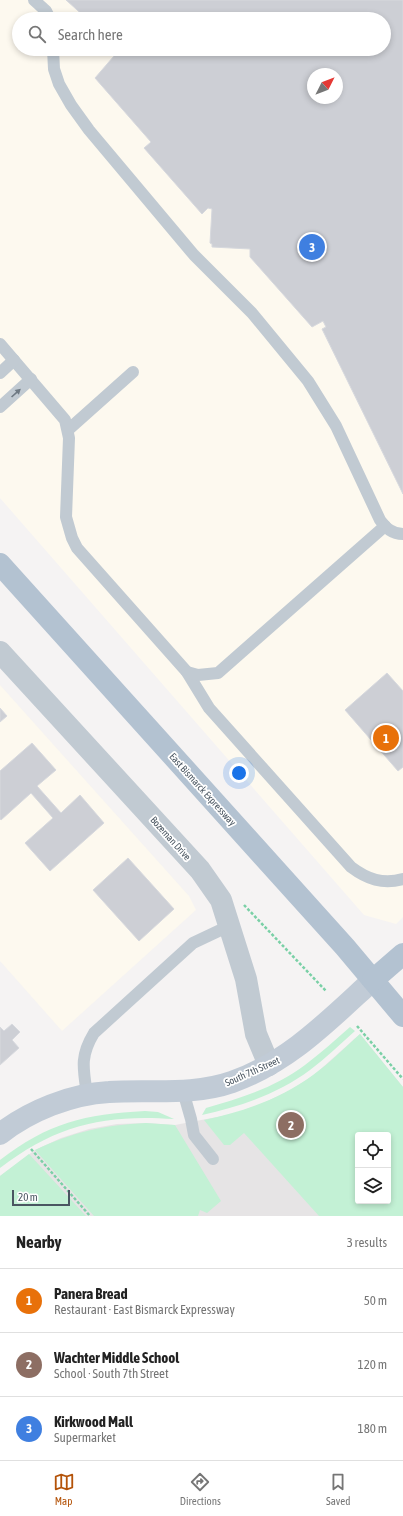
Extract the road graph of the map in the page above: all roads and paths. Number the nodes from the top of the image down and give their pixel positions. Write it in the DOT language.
graph roads {
  1 [pos="34,0"];
  2 [pos="46,12"];
  3 [pos="53,56"];
  4 [pos="0,344"];
  5 [pos="14,360"];
  6 [pos="133,372"];
  7 [pos="0,373"];
  8 [pos="31,379"];
  9 [pos="0,407"];
  10 [pos="68,430"];
  11 [pos="385,526"];
  12 [pos="403,534"];
  13 [pos="0,564"];
  14 [pos="0,652"];
  15 [pos="187,672"];
  16 [pos="403,879"];
  17 [pos="220,900"];
  18 [pos="229,926"];
  19 [pos="403,954"];
  20 [pos="373,980"];
  21 [pos="326,991"];
  22 [pos="403,1016"];
  23 [pos="357,1026"];
  24 [pos="269,1065"];
  25 [pos="403,1079"];
  26 [pos="183,1091"];
  27 [pos="87,1094"];
  28 [pos="0,1134"];
  29 [pos="31,1149"];
  30 [pos="213,1159"];
  31 [pos="90,1216"];
  1 -- 2 [label="lane"];
  3 -- 11 [label="lane"];
  4 -- 5 [label="lane"];
  5 -- 7 [label="lane"];
  5 -- 8 [label="lane"];
  6 -- 10 [label="lane"];
  9 -- 8 [label="lane, one-way"];
  8 -- 10 [label="lane"];
  10 -- 15 [label="lane"];
  11 -- 12 [label="lane"];
  11 -- 15 [label="lane"];
  13 -- 20 [label="main road, East Bismarck Expressway"];
  14 -- 17 [label="street, Bozeman Drive"];
  15 -- 16 [label="lane"];
  17 -- 18 [label="street, Bozeman Drive"];
  17 -- 21 [label="path"];
  18 -- 24 [label="street, Bozeman Drive"];
  18 -- 27 [label="lane"];
  19 -- 20 [label="main road, South 7th Street"];
  20 -- 22 [label="main road, East Bismarck Expressway"];
  20 -- 24 [label="street, South 7th Street"];
  23 -- 25 [label="path"];
  24 -- 26 [label="street, South 7th Street"];
  26 -- 27 [label="street, South 7th Street"];
  26 -- 30 [label="lane"];
  27 -- 28 [label="street, South 7th Street"];
  29 -- 31 [label="path"];
}
